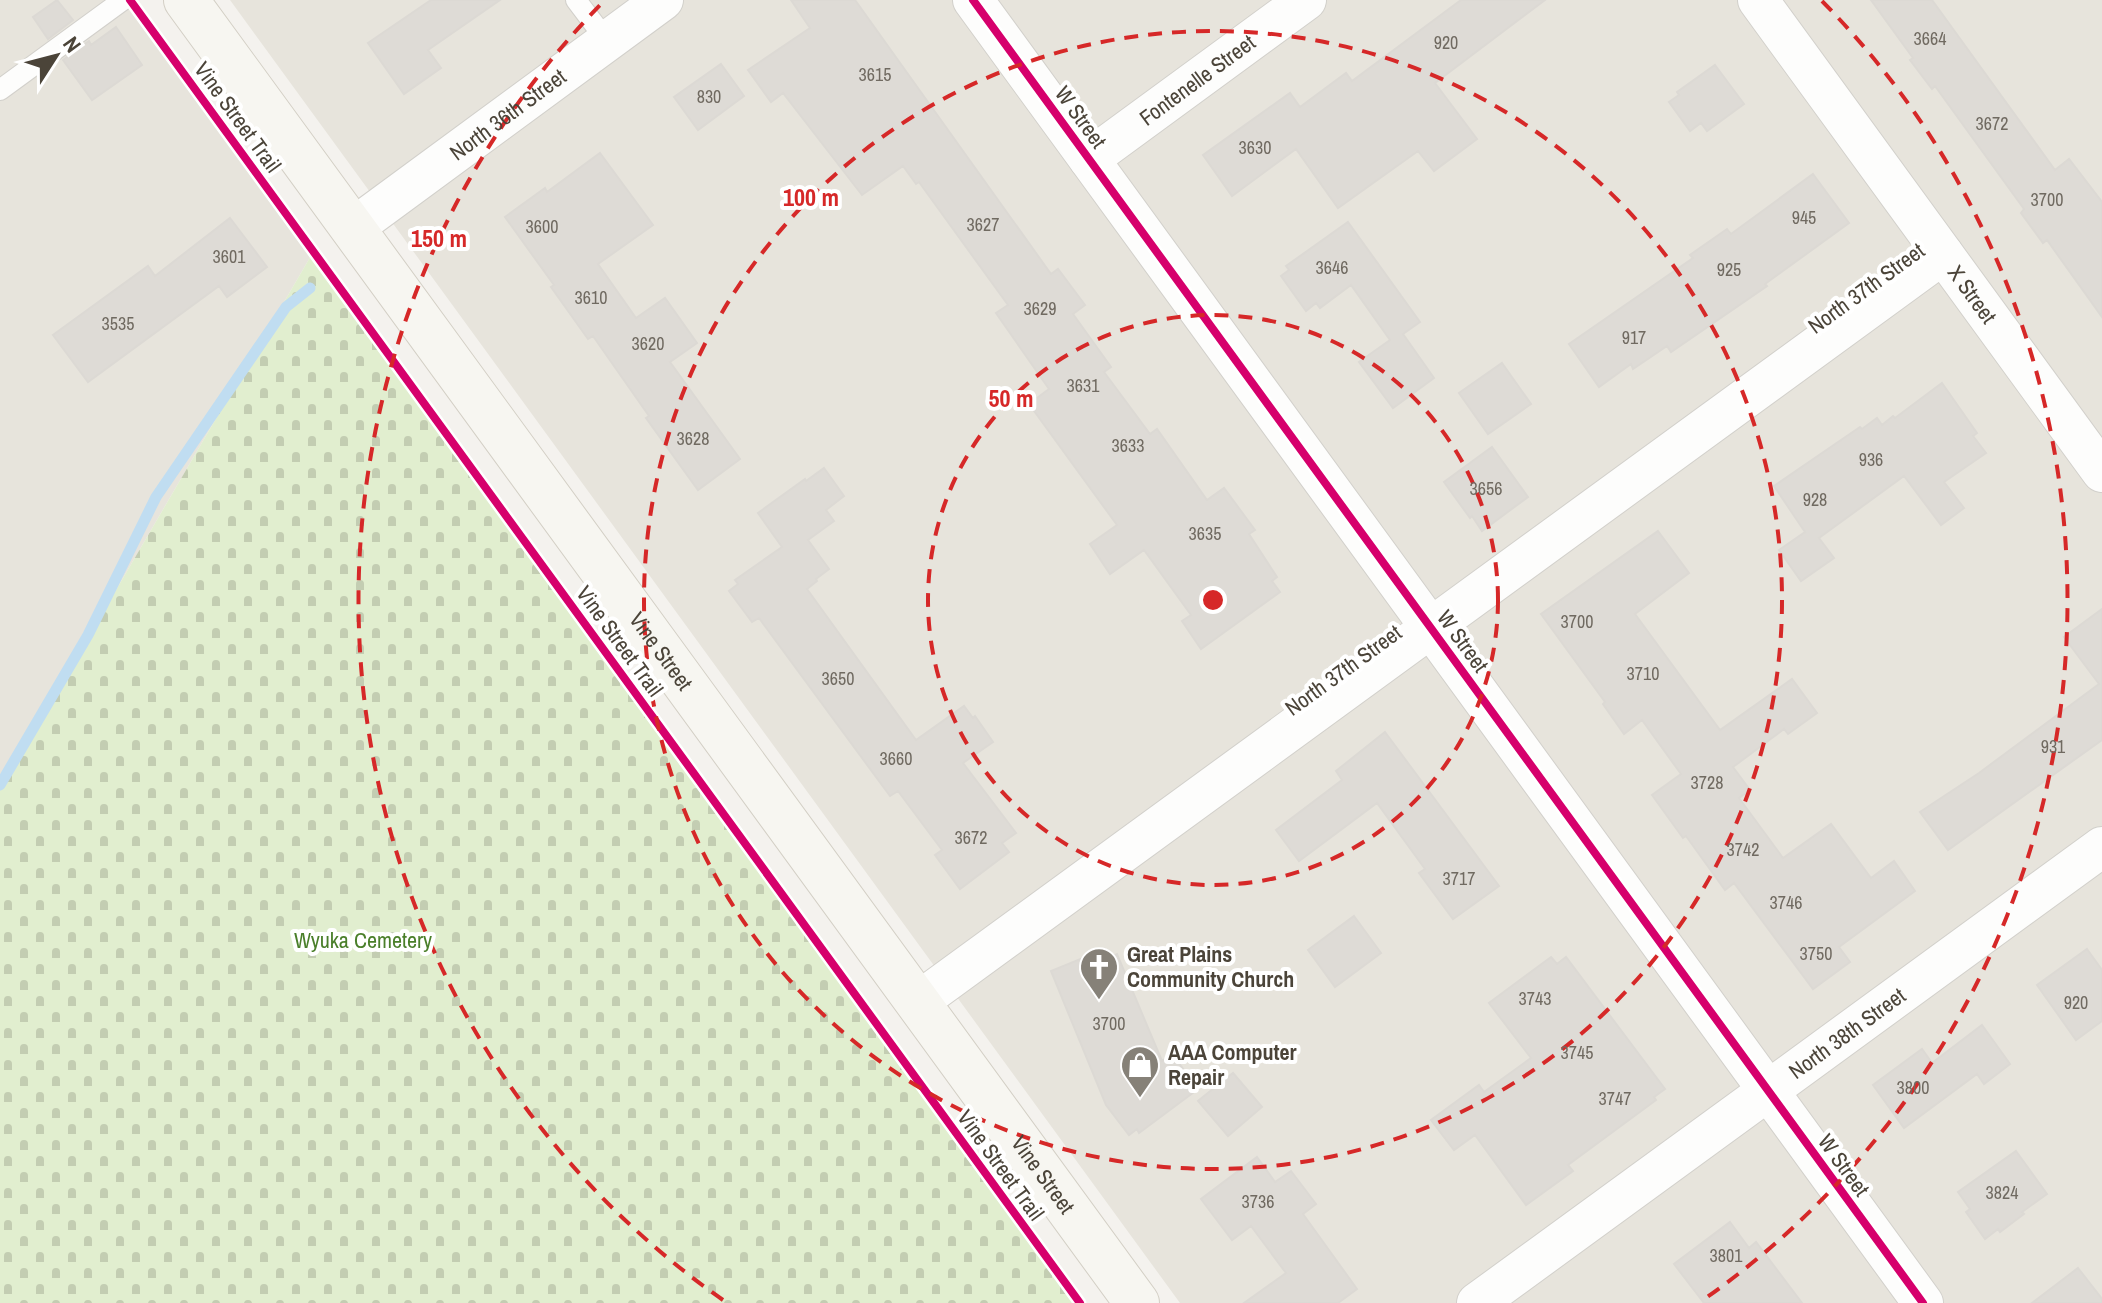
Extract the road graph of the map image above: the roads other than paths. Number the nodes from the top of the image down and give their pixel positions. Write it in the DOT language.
graph roads {
  1 [pos="123,0"];
  2 [pos="186,0"];
  3 [pos="576,0"];
  4 [pos="663,0"];
  5 [pos="973,0"];
  6 [pos="1306,0"];
  7 [pos="1758,0"];
  8 [pos="607,41"];
  9 [pos="0,90"];
  10 [pos="1089,159"];
  11 [pos="353,228"];
  12 [pos="1943,254"];
  13 [pos="2102,472"];
  14 [pos="1431,628"];
  15 [pos="2102,847"];
  16 [pos="918,1002"];
  17 [pos="1768,1091"];
  18 [pos="1137,1303"];
  19 [pos="1477,1303"];
  20 [pos="1923,1303"];
  1 -- 9 [label="lane"];
  2 -- 11 [label="main road, Vine Street"];
  3 -- 8 [label="lane"];
  4 -- 8 [label="street, North 36th Street"];
  5 -- 10 [label="street, W Street"];
  6 -- 10 [label="street, Fontenelle Street"];
  7 -- 12 [label="street, X Street"];
  8 -- 11 [label="street, North 36th Street"];
  10 -- 14 [label="street, W Street"];
  11 -- 16 [label="main road, Vine Street"];
  12 -- 13 [label="street, X Street"];
  12 -- 14 [label="street, North 37th Street"];
  14 -- 16 [label="street, North 37th Street"];
  14 -- 17 [label="street, W Street"];
  15 -- 17 [label="street, North 38th Street"];
  16 -- 18 [label="main road, Vine Street"];
  17 -- 19 [label="street, North 38th Street"];
  17 -- 20 [label="street, W Street"];
}
